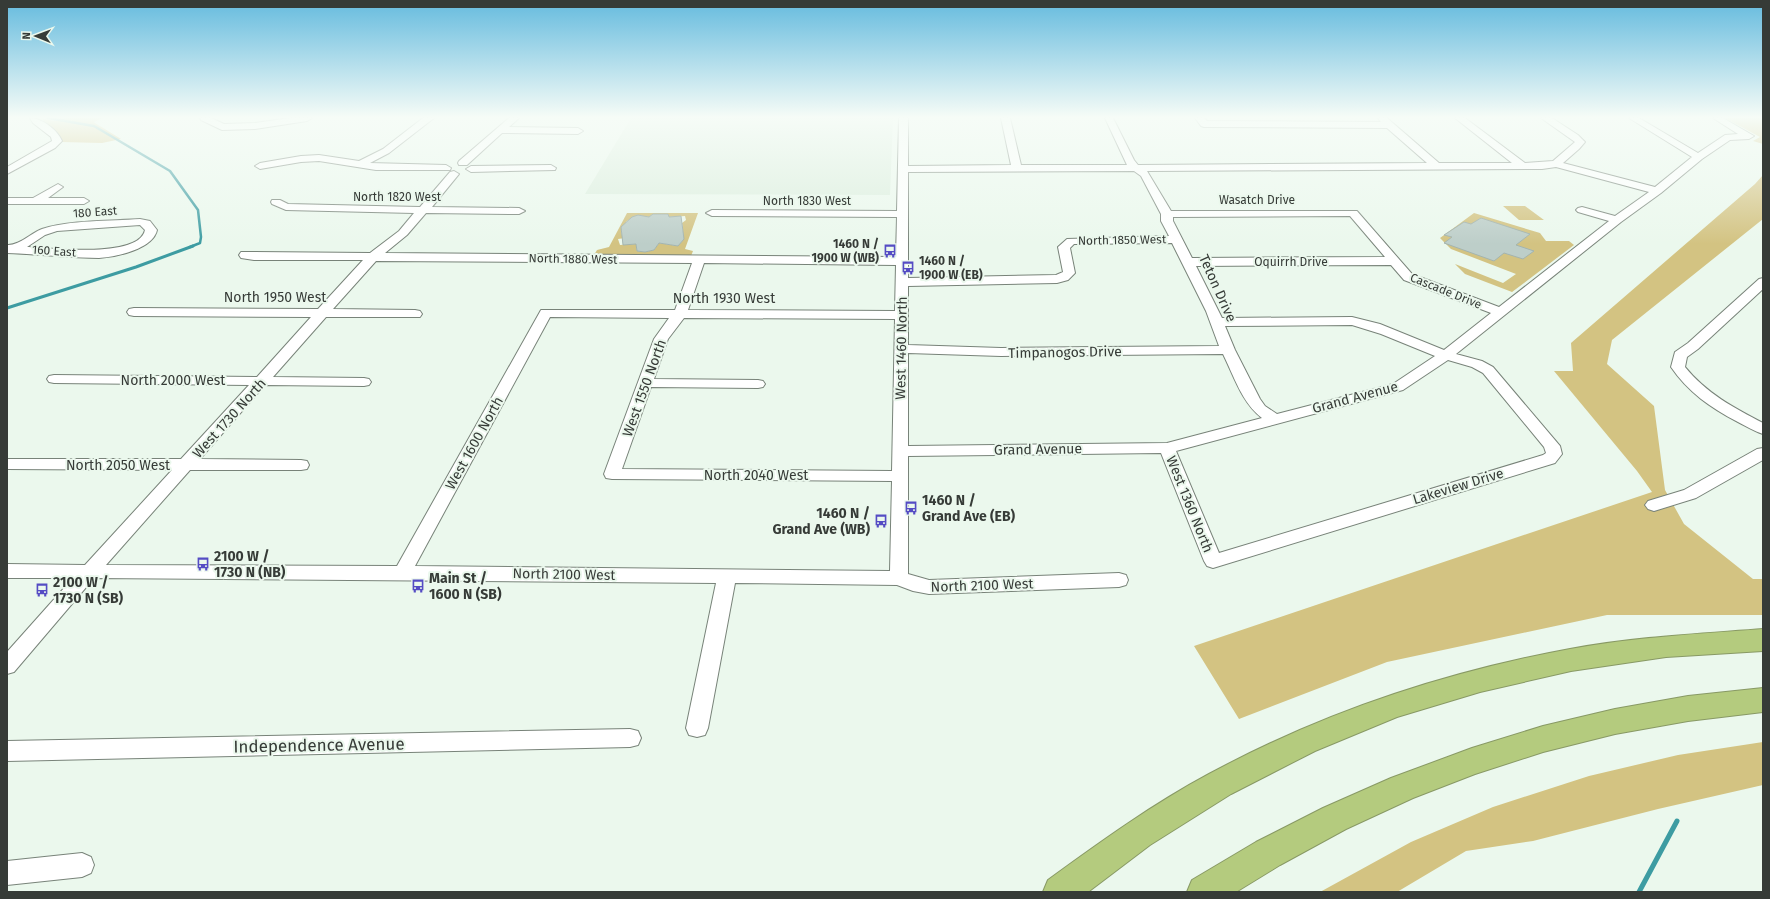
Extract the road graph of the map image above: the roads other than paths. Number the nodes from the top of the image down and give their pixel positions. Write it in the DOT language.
graph roads {
  1 [pos="27,160"];
  2 [pos="295,160"];
  3 [pos="330,160"];
  4 [pos="369,160"];
  5 [pos="471,160"];
  6 [pos="902,160"];
  7 [pos="1015,160"];
  8 [pos="1129,160"];
  9 [pos="1429,160"];
  10 [pos="1514,160"];
  11 [pos="1559,160"];
  12 [pos="1694,160"];
  13 [pos="1556,164"];
  14 [pos="7,165"];
  15 [pos="18,165"];
  16 [pos="359,165"];
  17 [pos="260,166"];
  18 [pos="467,166"];
  19 [pos="1436,166"];
  20 [pos="1522,166"];
  21 [pos="551,168"];
  22 [pos="902,169"];
  23 [pos="1017,169"];
  24 [pos="1138,169"];
  25 [pos="7,171"];
  26 [pos="450,171"];
  27 [pos="58,187"];
  28 [pos="1657,191"];
  29 [pos="7,201"];
  30 [pos="34,201"];
  31 [pos="84,201"];
  32 [pos="276,202"];
  33 [pos="423,210"];
  34 [pos="1582,210"];
  35 [pos="519,211"];
  36 [pos="712,213"];
  37 [pos="1347,213"];
  38 [pos="902,214"];
  39 [pos="1167,214"];
  40 [pos="1617,220"];
  41 [pos="140,222"];
  42 [pos="1177,239"];
  43 [pos="11,249"];
  44 [pos="245,255"];
  45 [pos="373,257"];
  46 [pos="699,260"];
  47 [pos="902,261"];
  48 [pos="1393,261"];
  49 [pos="1189,262"];
  50 [pos="902,282"];
  51 [pos="1763,282"];
  52 [pos="134,312"];
  53 [pos="1501,312"];
  54 [pos="324,313"];
  55 [pos="546,313"];
  56 [pos="416,314"];
  57 [pos="680,314"];
  58 [pos="902,315"];
  59 [pos="1216,322"];
  60 [pos="902,349"];
  61 [pos="1228,350"];
  62 [pos="1444,355"];
  63 [pos="54,380"];
  64 [pos="262,381"];
  65 [pos="364,382"];
  66 [pos="646,383"];
  67 [pos="758,384"];
  68 [pos="1273,419"];
  69 [pos="1763,429"];
  70 [pos="1167,448"];
  71 [pos="900,451"];
  72 [pos="1763,453"];
  73 [pos="7,464"];
  74 [pos="186,465"];
  75 [pos="301,465"];
  76 [pos="612,474"];
  77 [pos="899,476"];
  78 [pos="1654,505"];
  79 [pos="1213,561"];
  80 [pos="7,571"];
  81 [pos="89,572"];
  82 [pos="402,573"];
  83 [pos="727,576"];
  84 [pos="899,578"];
  85 [pos="1119,580"];
  86 [pos="1763,640"];
  87 [pos="7,666"];
  88 [pos="1763,700"];
  89 [pos="697,728"];
  90 [pos="630,738"];
  91 [pos="7,751"];
  92 [pos="82,865"];
  93 [pos="7,873"];
  94 [pos="1060,892"];
  95 [pos="1204,892"];
  1 -- 15 [label="street"];
  2 -- 17 [label="street"];
  3 -- 16 [label="street"];
  4 -- 16 [label="street"];
  5 -- 18 [label="street"];
  6 -- 22 [label="street, West 1460 North"];
  7 -- 23 [label="street"];
  8 -- 24 [label="street, Teton Drive"];
  9 -- 19 [label="street"];
  10 -- 20 [label="street"];
  11 -- 13 [label="street"];
  12 -- 28 [label="street, Grand Avenue"];
  13 -- 20 [label="street"];
  13 -- 28 [label="street"];
  14 -- 15 [label="street"];
  15 -- 25 [label="street"];
  16 -- 26 [label="street"];
  18 -- 21 [label="street"];
  18 -- 26 [label="street"];
  19 -- 20 [label="street"];
  19 -- 24 [label="street"];
  22 -- 23 [label="street"];
  22 -- 38 [label="street, West 1460 North"];
  23 -- 24 [label="street"];
  24 -- 39 [label="street, Teton Drive"];
  26 -- 33 [label="street, West 1730 North"];
  27 -- 30 [label="street"];
  28 -- 40 [label="street, Grand Avenue"];
  29 -- 30 [label="street"];
  30 -- 31 [label="street"];
  32 -- 33 [label="street, North 1820 West"];
  33 -- 35 [label="street, North 1820 West"];
  33 -- 45 [label="street, West 1730 North"];
  34 -- 40 [label="street"];
  36 -- 38 [label="street, North 1830 West"];
  37 -- 39 [label="street, Wasatch Drive"];
  37 -- 48 [label="street, Cascade Drive"];
  38 -- 47 [label="street, West 1460 North"];
  39 -- 42 [label="street, Teton Drive"];
  40 -- 53 [label="street, Grand Avenue"];
  41 -- 43 [label="street, 180 East"];
  41 -- 43 [label="street, 160 East"];
  42 -- 49 [label="street, Teton Drive"];
  42 -- 50 [label="street, North 1850 West"];
  44 -- 45 [label="street, North 1880 West"];
  45 -- 46 [label="street, North 1880 West"];
  45 -- 54 [label="street, West 1730 North"];
  46 -- 47 [label="street, North 1880 West"];
  46 -- 57 [label="street, West 1550 North"];
  47 -- 50 [label="street, West 1460 North"];
  48 -- 49 [label="street, Oquirrh Drive"];
  48 -- 53 [label="street, Cascade Drive"];
  49 -- 59 [label="street, Teton Drive"];
  50 -- 58 [label="street, West 1460 North"];
  51 -- 69 [label="street"];
  52 -- 54 [label="street, North 1950 West"];
  53 -- 62 [label="street, Grand Avenue"];
  54 -- 56 [label="street, North 1950 West"];
  54 -- 64 [label="street, West 1730 North"];
  55 -- 57 [label="street, North 1930 West"];
  55 -- 82 [label="street, West 1600 North"];
  57 -- 58 [label="street, North 1930 West"];
  57 -- 66 [label="street, West 1550 North"];
  58 -- 60 [label="street, West 1460 North"];
  59 -- 61 [label="street, Teton Drive"];
  59 -- 62 [label="street"];
  60 -- 61 [label="street, Timpanogos Drive"];
  60 -- 71 [label="street, West 1460 North"];
  61 -- 68 [label="street, Teton Drive"];
  62 -- 68 [label="street, Grand Avenue"];
  62 -- 79 [label="street, Lakeview Drive"];
  63 -- 64 [label="street, North 2000 West"];
  64 -- 65 [label="street, North 2000 West"];
  64 -- 74 [label="street, West 1730 North"];
  66 -- 67 [label="street"];
  66 -- 76 [label="street, West 1550 North"];
  68 -- 70 [label="street, Grand Avenue"];
  70 -- 71 [label="street, Grand Avenue"];
  70 -- 79 [label="street, West 1360 North"];
  71 -- 77 [label="street, West 1460 North"];
  72 -- 78 [label="street"];
  73 -- 74 [label="street, North 2050 West"];
  74 -- 75 [label="street, North 2050 West"];
  74 -- 81 [label="street, West 1730 North"];
  76 -- 77 [label="street, North 2040 West"];
  77 -- 84 [label="street, West 1460 North"];
  80 -- 81 [label="street, North 2100 West"];
  81 -- 82 [label="street, North 2100 West"];
  81 -- 87 [label="street, West 1730 North"];
  82 -- 83 [label="street, North 2100 West"];
  83 -- 84 [label="street, North 2100 West"];
  83 -- 89 [label="street"];
  84 -- 85 [label="street, North 2100 West"];
  86 -- 94 [label="highway"];
  88 -- 95 [label="highway"];
  90 -- 91 [label="street, Independence Avenue"];
  92 -- 93 [label="street"];
}
